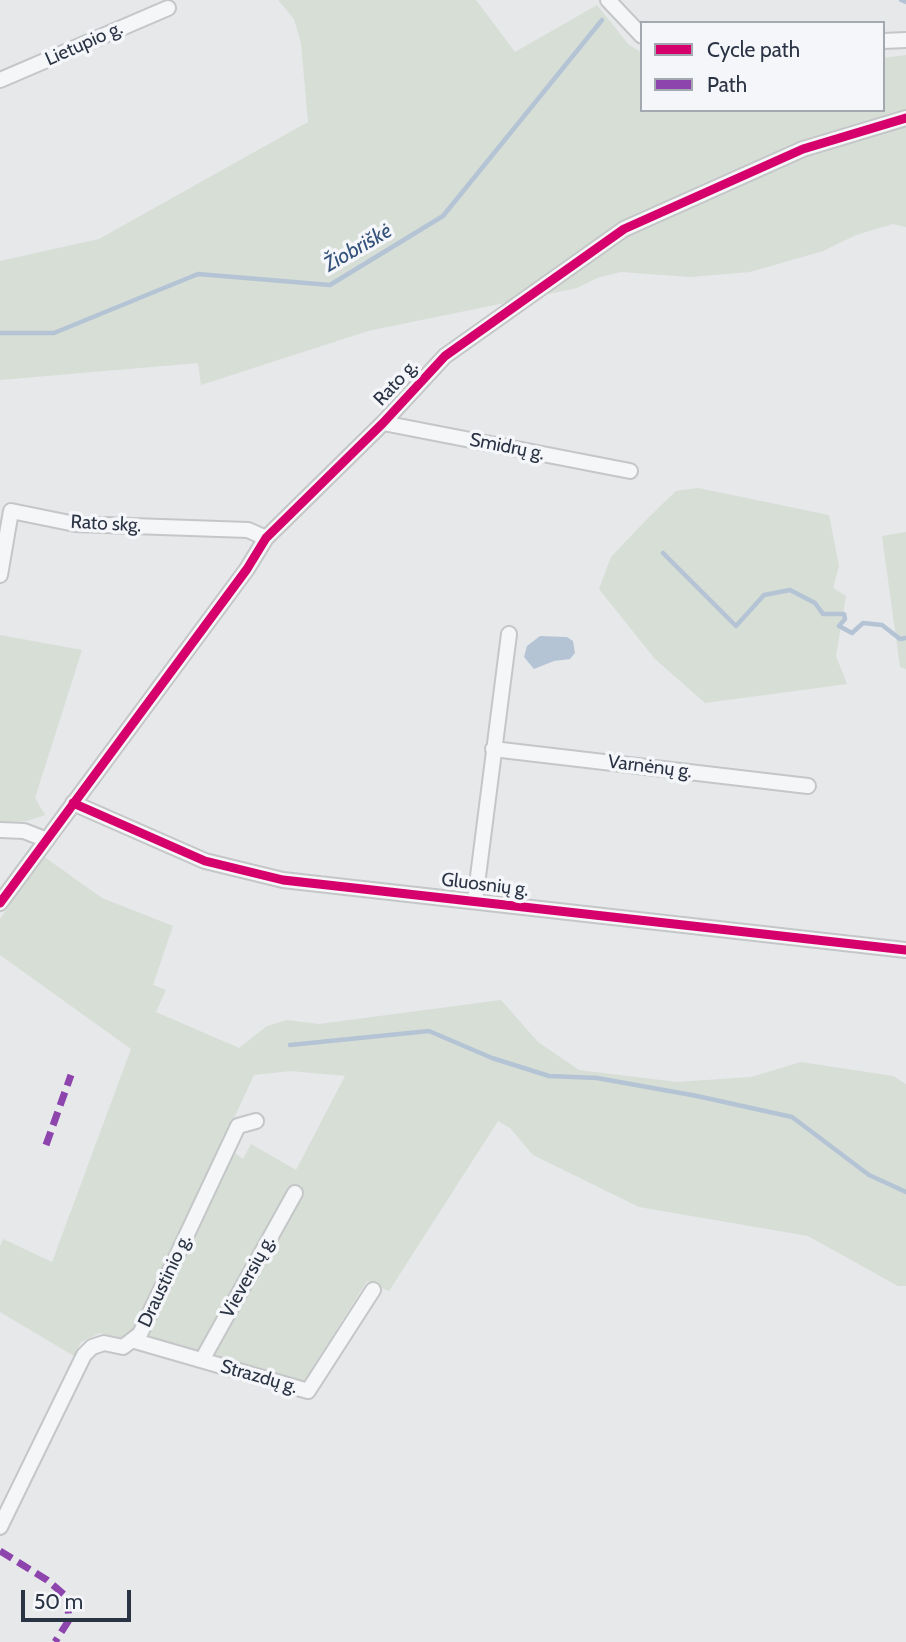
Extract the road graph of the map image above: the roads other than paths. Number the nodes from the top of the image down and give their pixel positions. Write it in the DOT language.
graph roads {
  1 [pos="608,0"];
  2 [pos="168,8"];
  3 [pos="640,34"];
  4 [pos="906,40"];
  5 [pos="885,41"];
  6 [pos="0,80"];
  7 [pos="906,118"];
  8 [pos="383,424"];
  9 [pos="631,471"];
  10 [pos="266,538"];
  11 [pos="0,575"];
  12 [pos="509,634"];
  13 [pos="493,750"];
  14 [pos="808,786"];
  15 [pos="73,803"];
  16 [pos="0,830"];
  17 [pos="47,840"];
  18 [pos="475,900"];
  19 [pos="0,902"];
  20 [pos="906,950"];
  21 [pos="256,1121"];
  22 [pos="295,1193"];
  23 [pos="373,1290"];
  24 [pos="135,1341"];
  25 [pos="202,1360"];
  26 [pos="0,1527"];
  1 -- 3 [label="street"];
  2 -- 6 [label="street, Lietupio g."];
  4 -- 5 [label="street"];
  7 -- 8 [label="street, Rato g."];
  8 -- 9 [label="street, Smidrų g."];
  8 -- 10 [label="street, Rato g."];
  10 -- 11 [label="street, Rato skg."];
  10 -- 15 [label="street, Rato g."];
  12 -- 13 [label="street"];
  13 -- 14 [label="street, Varnėnų g."];
  13 -- 18 [label="street"];
  15 -- 17 [label="street, Rato g."];
  15 -- 18 [label="street, Gluosnių g."];
  16 -- 17 [label="street"];
  17 -- 19 [label="street, Rato g."];
  18 -- 20 [label="street, Gluosnių g."];
  21 -- 24 [label="street, Draustinio g."];
  22 -- 25 [label="street, Vieversių g."];
  23 -- 25 [label="street, Strazdų g."];
  24 -- 25 [label="street, Strazdų g."];
  24 -- 26 [label="street, Draustinio g."];
}
